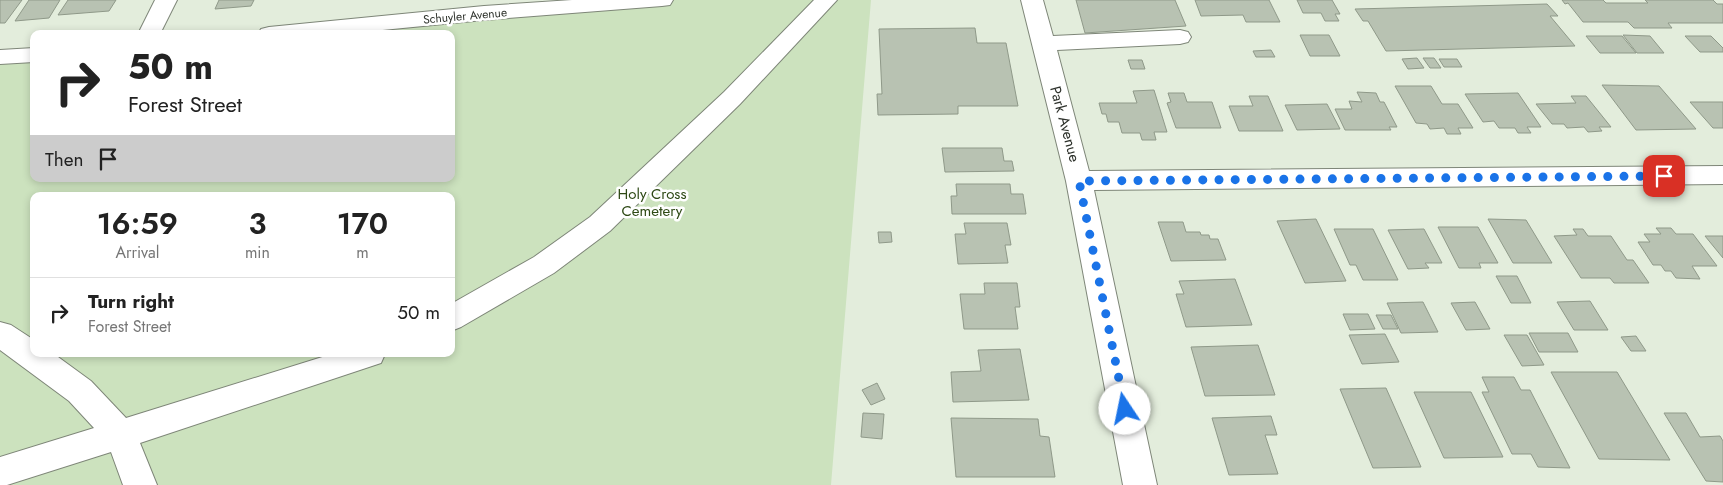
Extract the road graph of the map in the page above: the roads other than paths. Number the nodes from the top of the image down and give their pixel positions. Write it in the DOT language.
graph roads {
  1 [pos="166,0"];
  2 [pos="662,0"];
  3 [pos="826,0"];
  4 [pos="1032,0"];
  5 [pos="485,7"];
  6 [pos="151,30"];
  7 [pos="301,30"];
  8 [pos="1180,37"];
  9 [pos="1044,44"];
  10 [pos="30,54"];
  11 [pos="0,57"];
  12 [pos="1723,175"];
  13 [pos="1079,181"];
  14 [pos="455,317"];
  15 [pos="0,334"];
  16 [pos="30,354"];
  17 [pos="35,357"];
  18 [pos="361,357"];
  19 [pos="120,434"];
  20 [pos="0,472"];
  21 [pos="140,485"];
  22 [pos="1140,485"];
  1 -- 6 [label="street"];
  2 -- 5 [label="street, Schuyler Avenue"];
  3 -- 14 [label="street"];
  4 -- 9 [label="street, Park Avenue"];
  5 -- 7 [label="street, Schuyler Avenue"];
  8 -- 9 [label="street"];
  9 -- 13 [label="street, Park Avenue"];
  10 -- 11 [label="street"];
  12 -- 13 [label="street"];
  13 -- 22 [label="street, Park Avenue"];
  15 -- 16 [label="street"];
  17 -- 19 [label="street"];
  18 -- 19 [label="street"];
  19 -- 20 [label="street"];
  19 -- 21 [label="street"];
}
